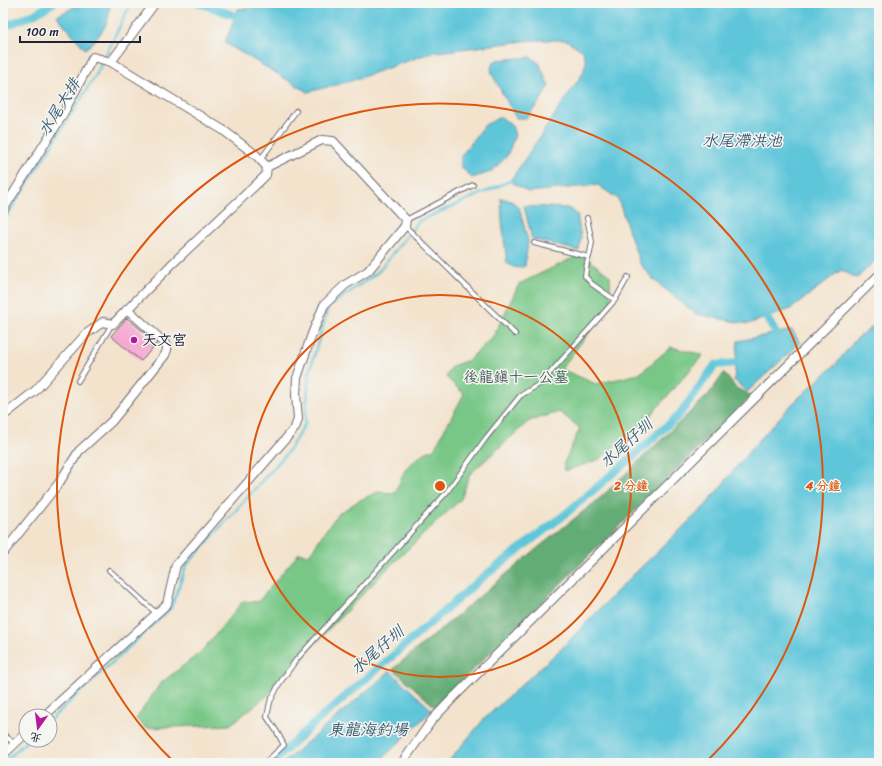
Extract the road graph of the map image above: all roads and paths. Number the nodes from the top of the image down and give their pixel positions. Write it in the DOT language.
graph roads {
  1 [pos="153,6"];
  2 [pos="106,60"];
  3 [pos="296,111"];
  4 [pos="260,160"];
  5 [pos="267,167"];
  6 [pos="473,185"];
  7 [pos="3,210"];
  8 [pos="587,218"];
  9 [pos="407,225"];
  10 [pos="534,243"];
  11 [pos="589,257"];
  12 [pos="879,275"];
  13 [pos="628,277"];
  14 [pos="615,300"];
  15 [pos="127,309"];
  16 [pos="113,324"];
  17 [pos="515,334"];
  18 [pos="78,381"];
  19 [pos="3,416"];
  20 [pos="3,553"];
  21 [pos="108,570"];
  22 [pos="156,614"];
  23 [pos="53,708"];
  24 [pos="3,734"];
  25 [pos="18,741"];
  26 [pos="15,744"];
  27 [pos="3,755"];
  28 [pos="266,763"];
  29 [pos="402,763"];
  1 -- 2 [label="street"];
  2 -- 4 [label="street"];
  2 -- 7 [label="street"];
  3 -- 4 [label="lane"];
  4 -- 5 [label="street"];
  5 -- 9 [label="street"];
  5 -- 15 [label="street"];
  6 -- 9 [label="lane"];
  8 -- 11 [label="lane"];
  9 -- 17 [label="lane"];
  9 -- 22 [label="street"];
  10 -- 11 [label="lane"];
  11 -- 14 [label="lane"];
  12 -- 29 [label="street"];
  13 -- 14 [label="lane"];
  14 -- 28 [label="lane"];
  15 -- 16 [label="street"];
  15 -- 20 [label="street"];
  16 -- 18 [label="lane"];
  16 -- 19 [label="street"];
  21 -- 22 [label="lane"];
  22 -- 23 [label="street"];
  24 -- 26 [label="lane"];
  25 -- 26 [label="street"];
  26 -- 27 [label="street"];
}
